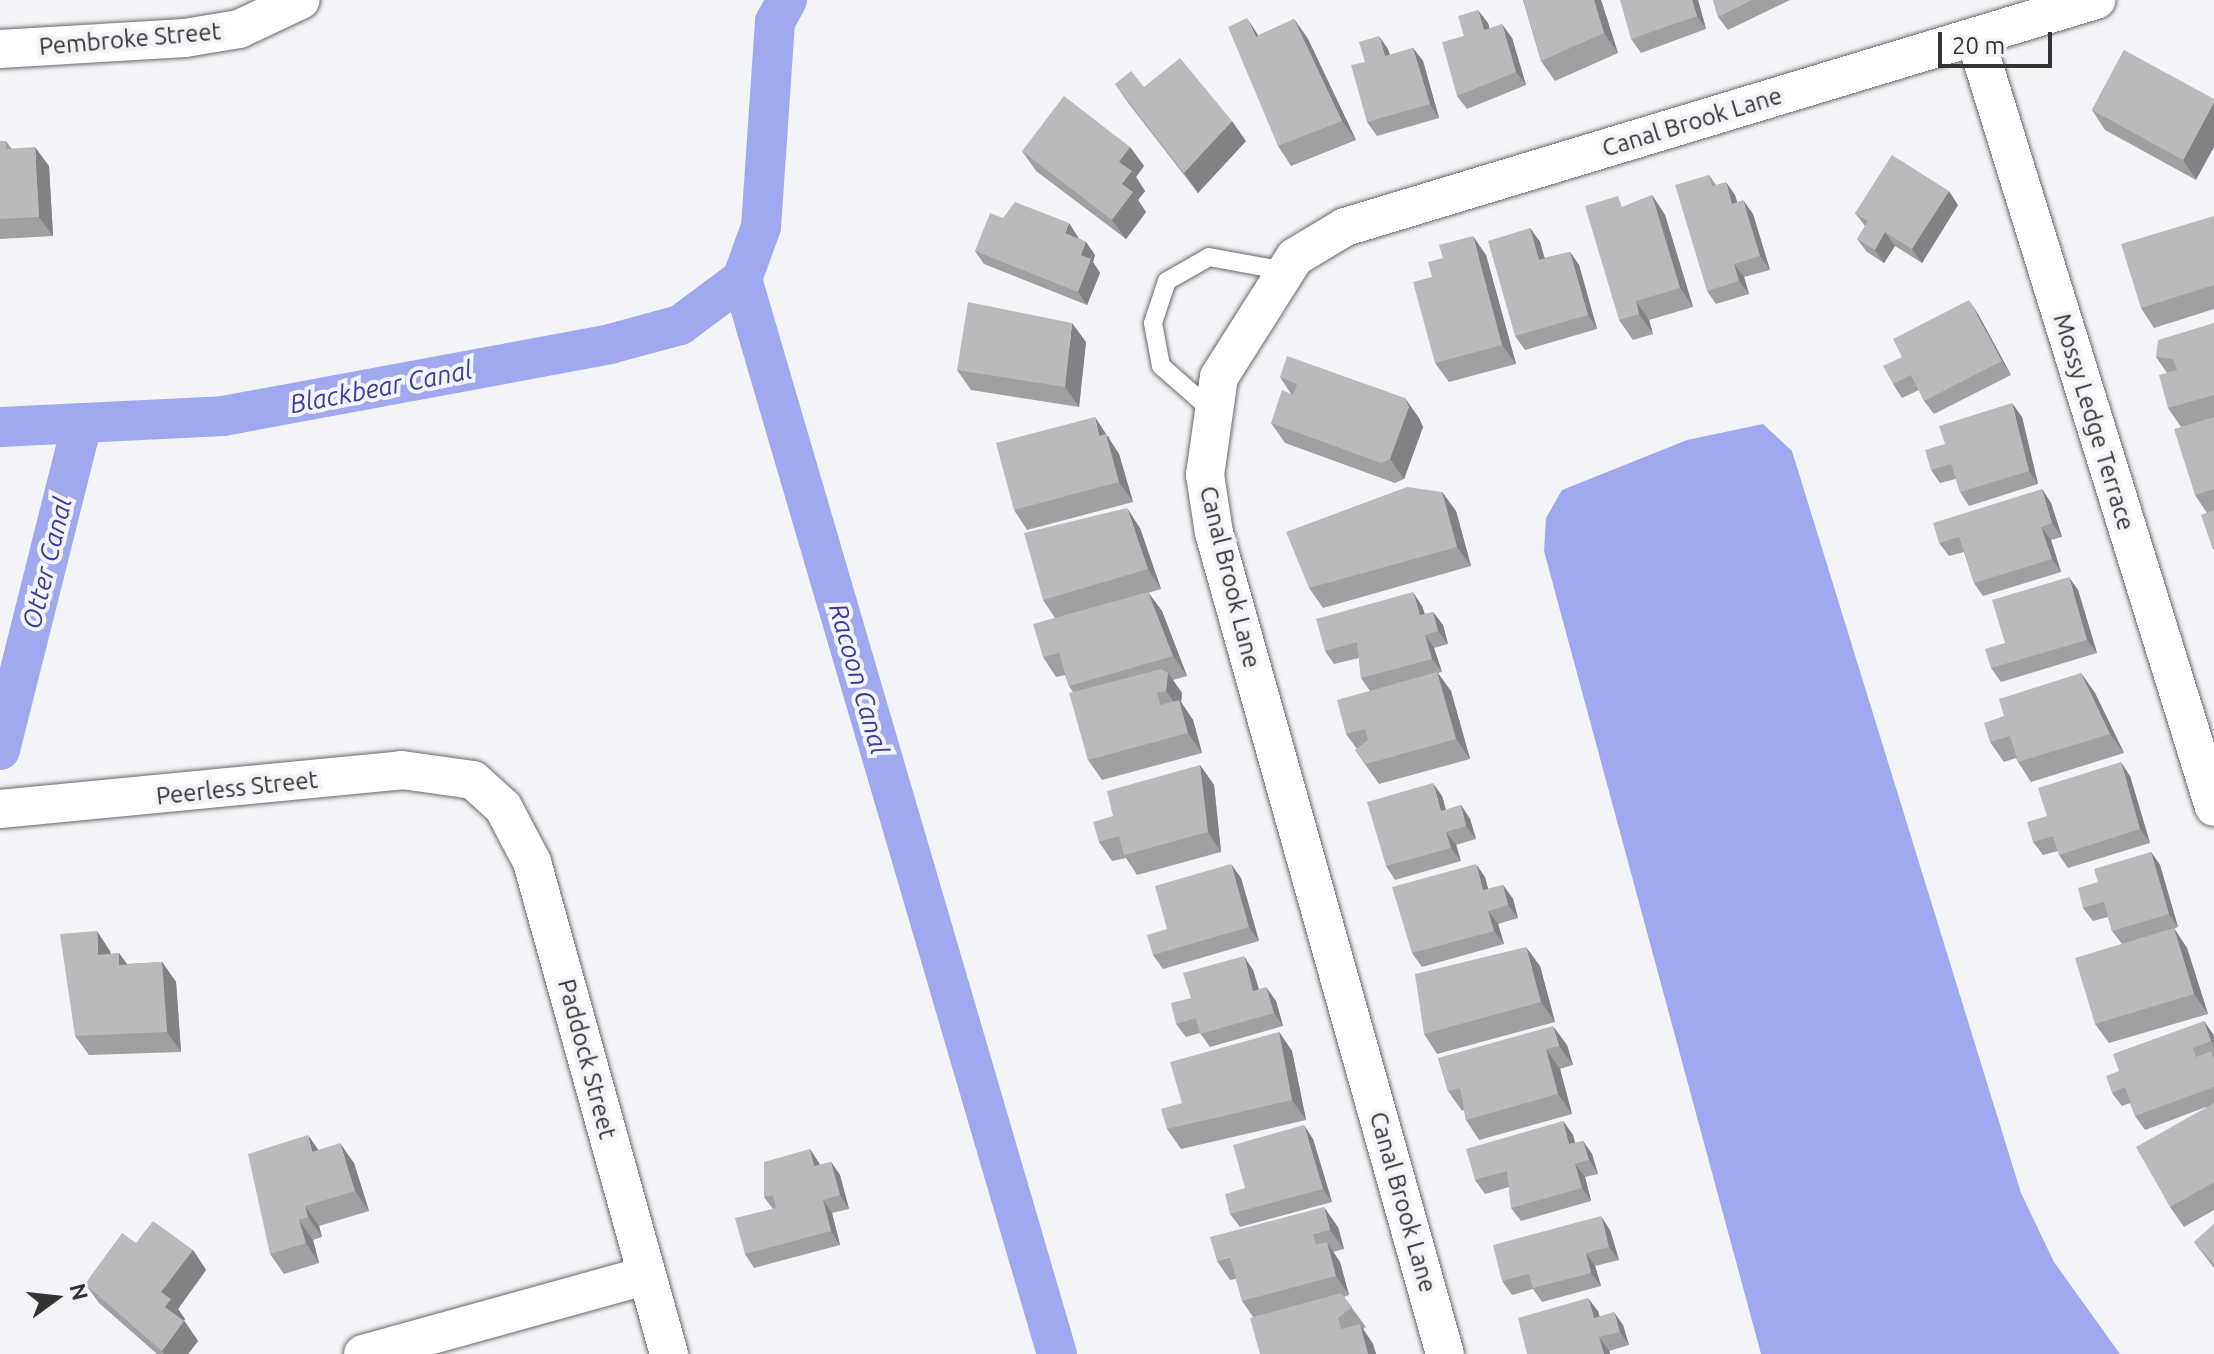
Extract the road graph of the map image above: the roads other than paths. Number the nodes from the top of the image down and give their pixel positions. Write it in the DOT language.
graph roads {
  1 [pos="301,0"];
  2 [pos="2096,0"];
  3 [pos="1975,37"];
  4 [pos="0,49"];
  5 [pos="1285,271"];
  6 [pos="1210,409"];
  7 [pos="473,780"];
  8 [pos="2214,807"];
  9 [pos="0,809"];
  10 [pos="645,1276"];
  11 [pos="363,1354"];
  12 [pos="669,1354"];
  13 [pos="1445,1354"];
  1 -- 4 [label="street, Pembroke Street"];
  2 -- 3 [label="street, Canal Brook Lane"];
  3 -- 5 [label="street, Canal Brook Lane"];
  3 -- 8 [label="street, Mossy Ledge Terrace"];
  5 -- 6 [label="street, Canal Brook Lane"];
  5 -- 6 [label="lane"];
  6 -- 13 [label="street, Canal Brook Lane"];
  7 -- 9 [label="street, Peerless Street"];
  7 -- 10 [label="street, Paddock Street"];
  10 -- 11 [label="street"];
  10 -- 12 [label="street, Paddock Street"];
}
